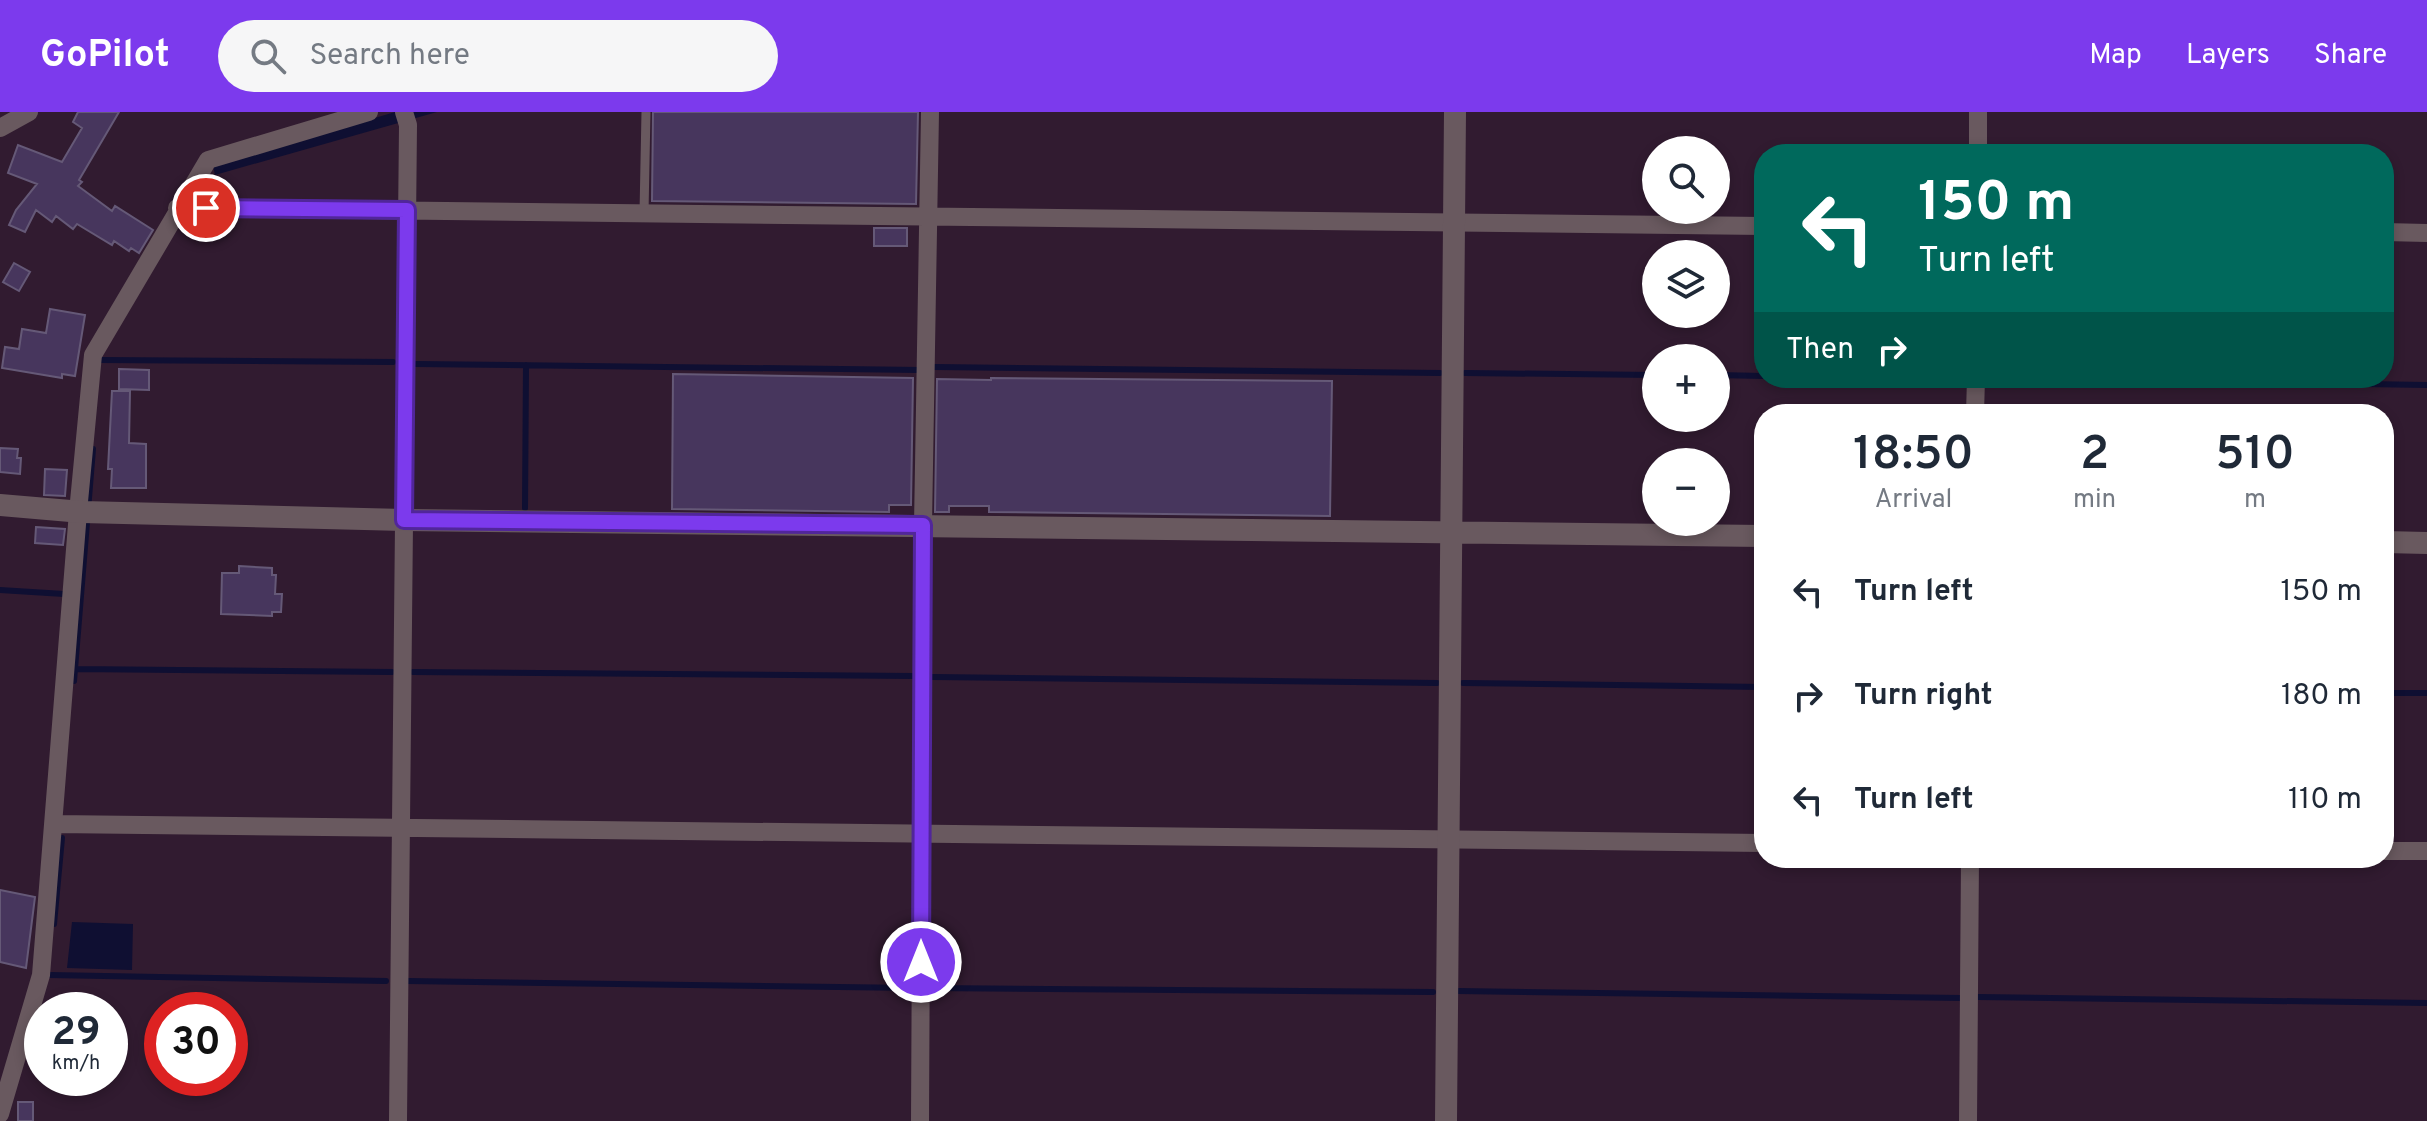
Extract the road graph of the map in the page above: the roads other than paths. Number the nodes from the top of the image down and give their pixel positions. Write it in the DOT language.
graph roads {
  1 [pos="29,112"];
  2 [pos="369,112"];
  3 [pos="646,112"];
  4 [pos="930,112"];
  5 [pos="1455,112"];
  6 [pos="1978,112"];
  7 [pos="406,118"];
  8 [pos="0,128"];
  9 [pos="1978,144"];
  10 [pos="177,208"];
  11 [pos="407,210"];
  12 [pos="644,213"];
  13 [pos="929,217"];
  14 [pos="1454,222"];
  15 [pos="1754,226"];
  16 [pos="2394,232"];
  17 [pos="2427,233"];
  18 [pos="0,505"];
  19 [pos="85,512"];
  20 [pos="404,520"];
  21 [pos="923,525"];
  22 [pos="1451,532"];
  23 [pos="1754,536"];
  24 [pos="2394,542"];
  25 [pos="2427,543"];
  26 [pos="54,824"];
  27 [pos="400,828"];
  28 [pos="922,836"];
  29 [pos="1448,840"];
  30 [pos="1754,843"];
  31 [pos="2394,851"];
  32 [pos="2427,851"];
  33 [pos="1970,868"];
  34 [pos="0,1114"];
  35 [pos="398,1121"];
  36 [pos="920,1121"];
  37 [pos="1446,1121"];
  38 [pos="1968,1121"];
  1 -- 8 [label="street"];
  2 -- 10 [label="street"];
  3 -- 12 [label="lane"];
  4 -- 13 [label="street"];
  5 -- 14 [label="street"];
  6 -- 9 [label="street"];
  7 -- 11 [label="street"];
  10 -- 11 [label="street"];
  10 -- 19 [label="street"];
  11 -- 12 [label="street"];
  11 -- 20 [label="street"];
  12 -- 13 [label="street"];
  13 -- 14 [label="street"];
  13 -- 21 [label="street"];
  14 -- 15 [label="street"];
  14 -- 22 [label="street"];
  16 -- 17 [label="street"];
  18 -- 19 [label="street"];
  19 -- 20 [label="street"];
  19 -- 26 [label="street"];
  20 -- 21 [label="street"];
  20 -- 27 [label="street"];
  21 -- 22 [label="street"];
  21 -- 28 [label="street"];
  22 -- 23 [label="street"];
  22 -- 29 [label="street"];
  24 -- 25 [label="street"];
  26 -- 27 [label="street"];
  26 -- 34 [label="street"];
  27 -- 28 [label="street"];
  27 -- 35 [label="street"];
  28 -- 29 [label="street"];
  28 -- 36 [label="street"];
  29 -- 30 [label="street"];
  29 -- 37 [label="street"];
  31 -- 32 [label="street"];
  33 -- 38 [label="street"];
}
